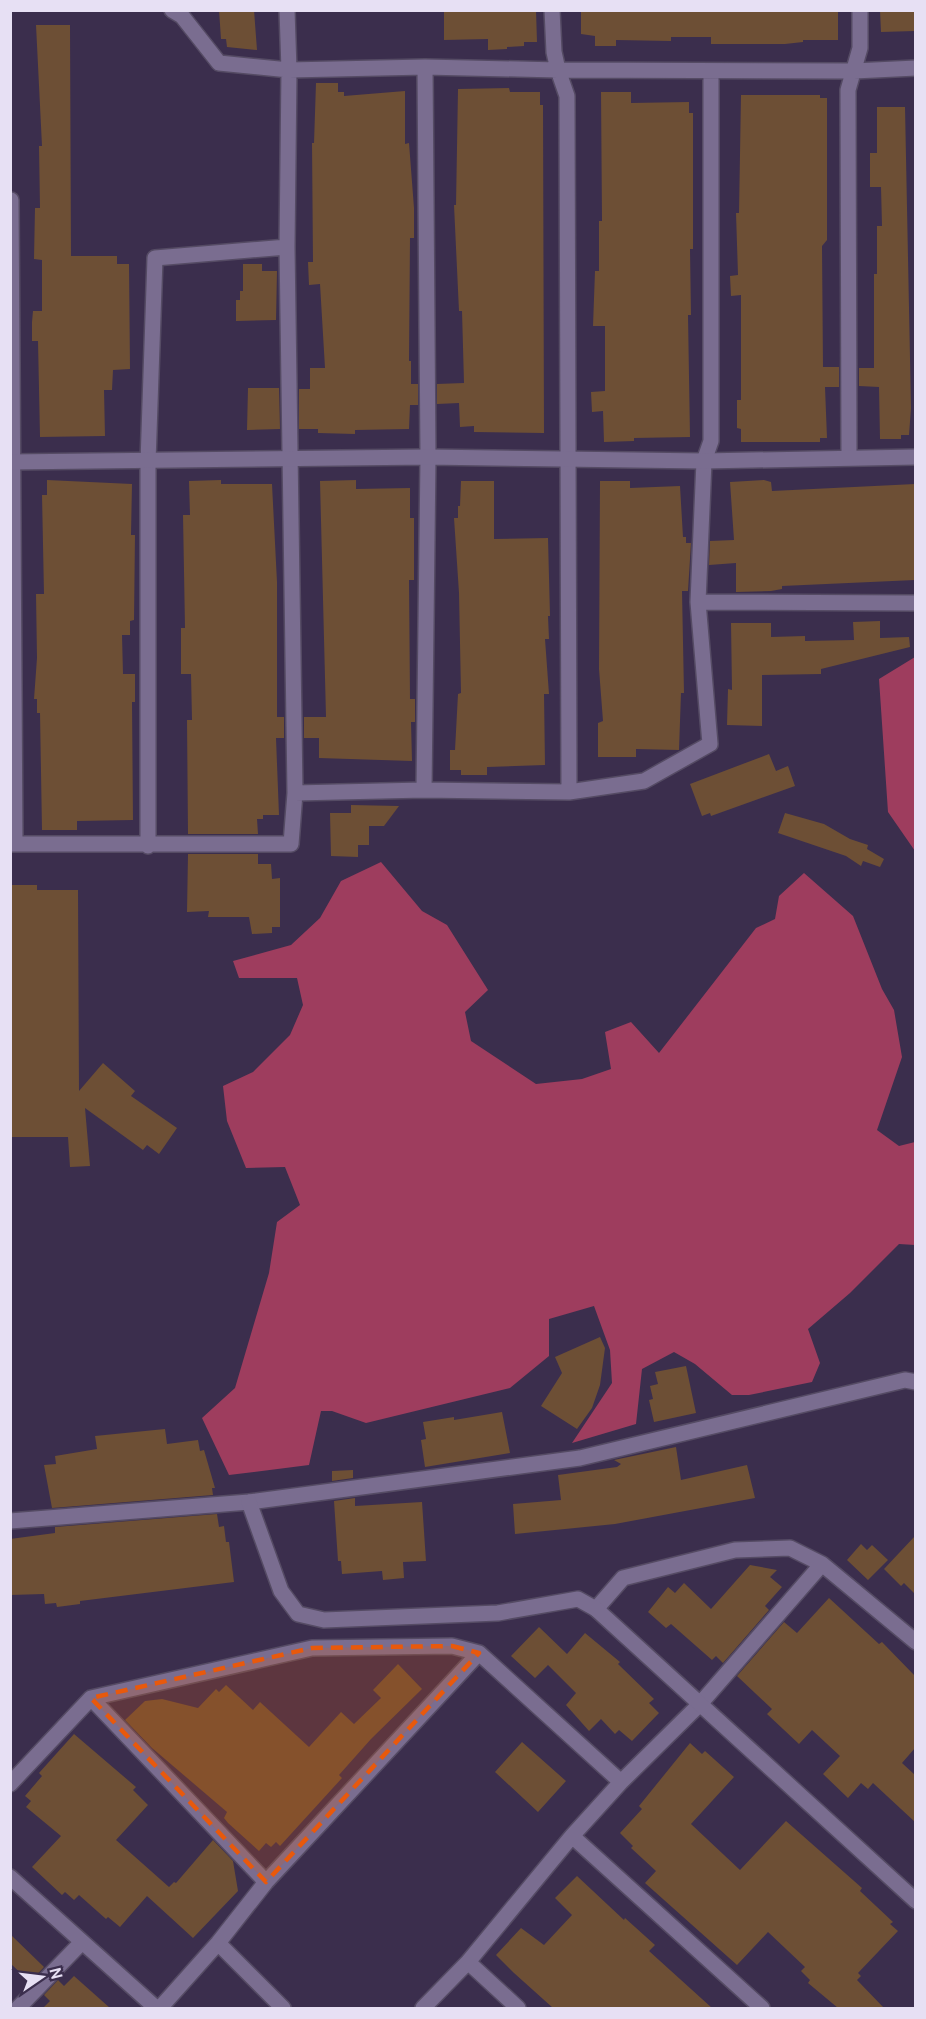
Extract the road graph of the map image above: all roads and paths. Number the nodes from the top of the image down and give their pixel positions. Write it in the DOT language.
graph roads {
  1 [pos="172,10"];
  2 [pos="287,10"];
  3 [pos="552,10"];
  4 [pos="860,10"];
  5 [pos="425,67"];
  6 [pos="915,68"];
  7 [pos="289,70"];
  8 [pos="558,70"];
  9 [pos="711,71"];
  10 [pos="854,71"];
  11 [pos="11,200"];
  12 [pos="287,248"];
  13 [pos="849,457"];
  14 [pos="915,457"];
  15 [pos="428,458"];
  16 [pos="291,459"];
  17 [pos="567,459"];
  18 [pos="704,461"];
  19 [pos="12,462"];
  20 [pos="148,462"];
  21 [pos="698,602"];
  22 [pos="915,603"];
  23 [pos="424,790"];
  24 [pos="569,792"];
  25 [pos="295,793"];
  26 [pos="13,844"];
  27 [pos="148,846"];
  28 [pos="915,1382"];
  29 [pos="249,1502"];
  30 [pos="10,1521"];
  31 [pos="822,1564"];
  32 [pos="596,1609"];
  33 [pos="915,1642"];
  34 [pos="479,1653"];
  35 [pos="91,1698"];
  36 [pos="700,1704"];
  37 [pos="621,1782"];
  38 [pos="10,1784"];
  39 [pos="572,1836"];
  40 [pos="10,1877"];
  41 [pos="266,1881"];
  42 [pos="915,1901"];
  43 [pos="82,1942"];
  44 [pos="218,1942"];
  45 [pos="468,1962"];
  46 [pos="18,2008"];
  47 [pos="158,2008"];
  48 [pos="283,2008"];
  49 [pos="423,2008"];
  50 [pos="518,2008"];
  51 [pos="762,2008"];
  1 -- 7 [label="street"];
  2 -- 7 [label="street"];
  3 -- 8 [label="street"];
  4 -- 10 [label="street"];
  5 -- 7 [label="street"];
  5 -- 8 [label="street"];
  5 -- 15 [label="street"];
  6 -- 10 [label="street"];
  7 -- 12 [label="street"];
  8 -- 9 [label="street"];
  8 -- 17 [label="street"];
  9 -- 10 [label="street"];
  9 -- 18 [label="street"];
  10 -- 13 [label="street"];
  11 -- 19 [label="street"];
  12 -- 16 [label="street"];
  12 -- 20 [label="street"];
  13 -- 14 [label="street"];
  13 -- 18 [label="street"];
  15 -- 16 [label="street"];
  15 -- 17 [label="street"];
  15 -- 23 [label="street"];
  16 -- 20 [label="street"];
  16 -- 25 [label="street"];
  17 -- 18 [label="street"];
  17 -- 24 [label="street"];
  18 -- 21 [label="street"];
  19 -- 20 [label="street"];
  19 -- 26 [label="street"];
  20 -- 27 [label="street"];
  21 -- 22 [label="street"];
  21 -- 24 [label="street"];
  23 -- 24 [label="street"];
  23 -- 25 [label="street"];
  25 -- 27 [label="street"];
  26 -- 27 [label="street"];
  28 -- 29 [label="street"];
  29 -- 30 [label="street"];
  29 -- 32 [label="street"];
  31 -- 32 [label="street"];
  31 -- 33 [label="street"];
  31 -- 36 [label="street"];
  32 -- 36 [label="street"];
  34 -- 35 [label="street"];
  34 -- 37 [label="street"];
  34 -- 41 [label="street"];
  35 -- 38 [label="street"];
  35 -- 41 [label="street"];
  36 -- 37 [label="street"];
  36 -- 42 [label="street"];
  37 -- 39 [label="street"];
  39 -- 45 [label="street"];
  39 -- 51 [label="street"];
  40 -- 43 [label="street"];
  41 -- 44 [label="street"];
  43 -- 46 [label="street"];
  43 -- 47 [label="street"];
  44 -- 47 [label="street"];
  44 -- 48 [label="street"];
  45 -- 49 [label="street"];
  45 -- 50 [label="street"];
}
